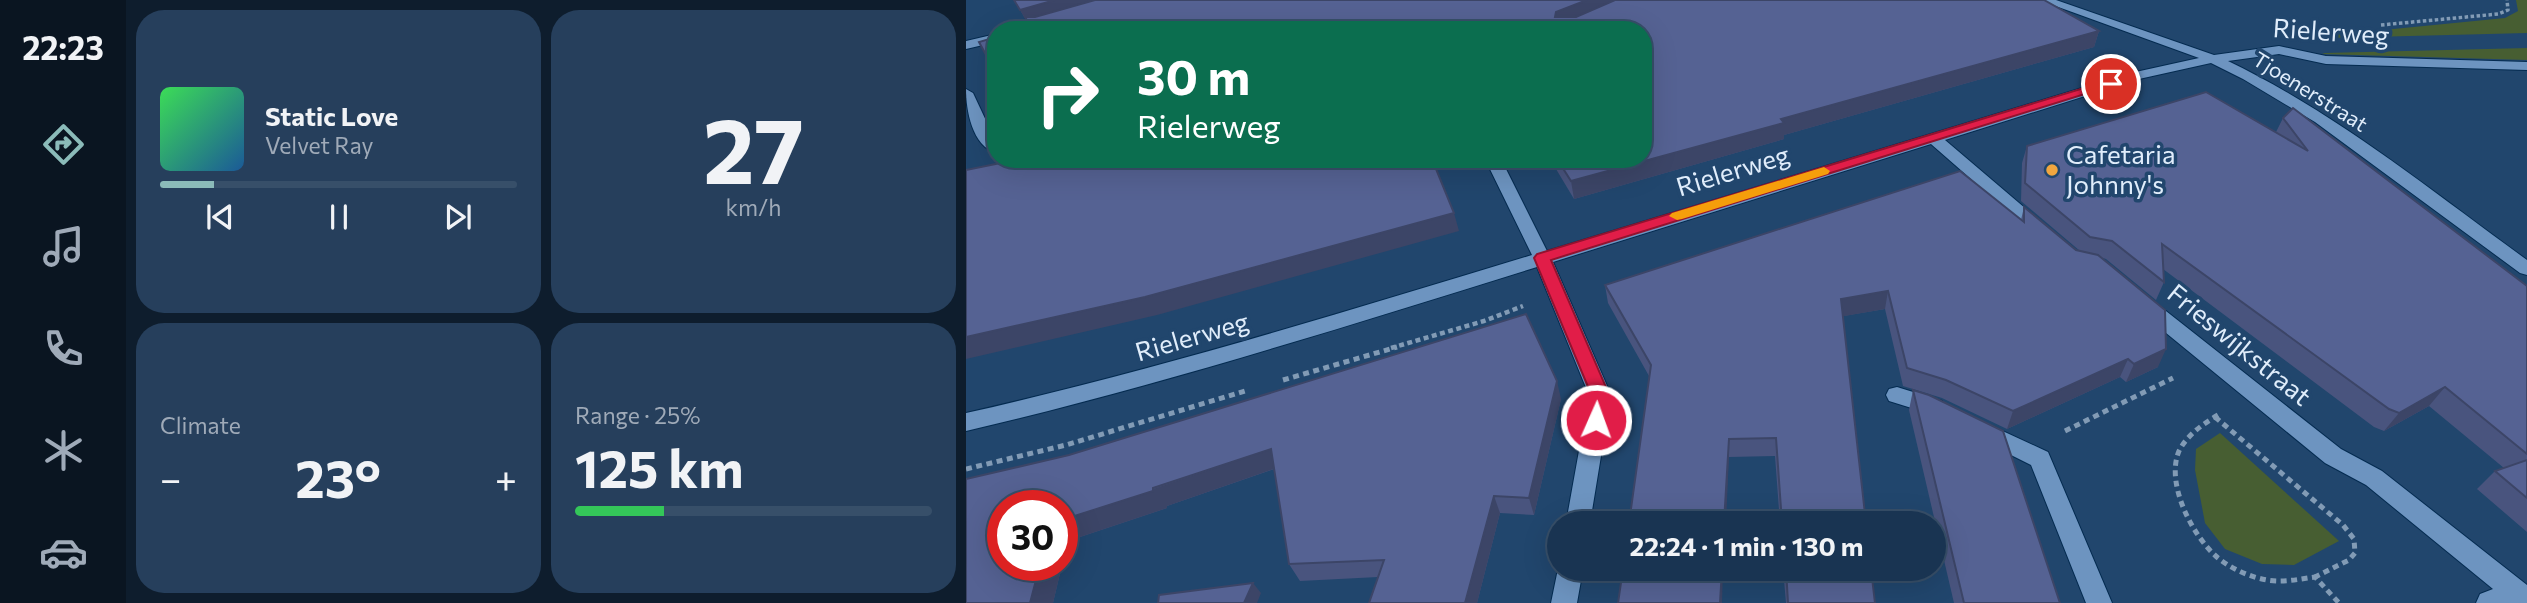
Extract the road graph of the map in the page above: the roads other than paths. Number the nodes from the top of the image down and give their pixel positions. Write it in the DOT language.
graph roads {
  1 [pos="2045,0"];
  2 [pos="987,40"];
  3 [pos="966,44"];
  4 [pos="2213,59"];
  5 [pos="2527,66"];
  6 [pos="966,93"];
  7 [pos="1932,137"];
  8 [pos="987,140"];
  9 [pos="1497,168"];
  10 [pos="2058,245"];
  11 [pos="1542,258"];
  12 [pos="2527,269"];
  13 [pos="2128,291"];
  14 [pos="1897,396"];
  15 [pos="966,422"];
  16 [pos="1580,511"];
  17 [pos="1568,581"];
  18 [pos="2522,595"];
  19 [pos="1564,603"];
  20 [pos="2099,603"];
  21 [pos="2490,603"];
  1 -- 4 [label="street, Tjoenerstraat"];
  2 -- 3 [label="street"];
  4 -- 5 [label="street, Rielerweg"];
  4 -- 7 [label="street, Rielerweg"];
  4 -- 12 [label="street, Tjoenerstraat"];
  6 -- 8 [label="street"];
  7 -- 10 [label="street"];
  7 -- 11 [label="street, Rielerweg"];
  9 -- 11 [label="street"];
  11 -- 15 [label="street, Rielerweg"];
  11 -- 16 [label="street"];
  13 -- 18 [label="street, Frieswijkstraat"];
  14 -- 20 [label="street"];
  17 -- 19 [label="street"];
  18 -- 21 [label="street"];
}
